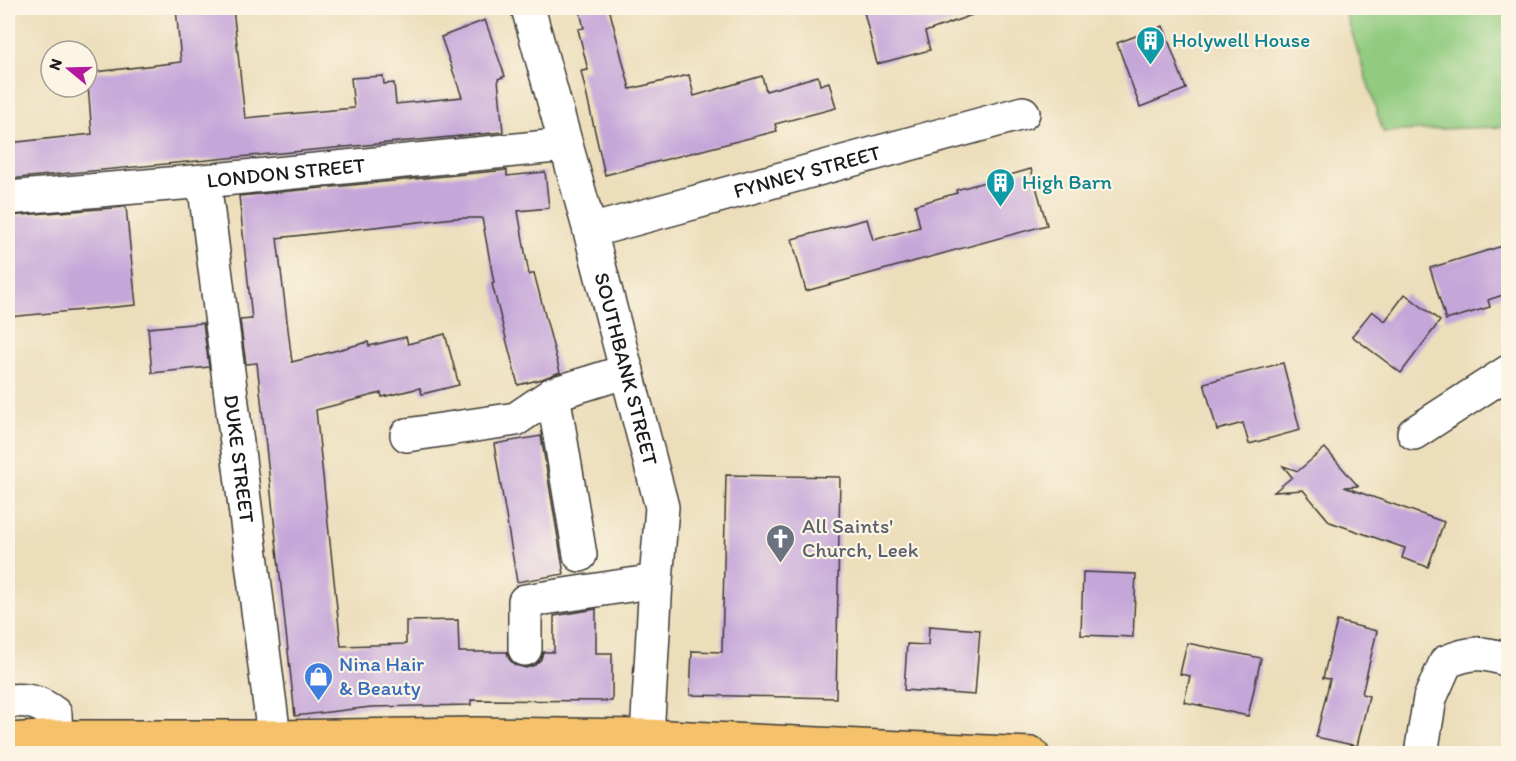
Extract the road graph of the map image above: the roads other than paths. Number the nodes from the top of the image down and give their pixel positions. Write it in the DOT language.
graph roads {
  1 [pos="528,8"];
  2 [pos="1023,113"];
  3 [pos="566,145"];
  4 [pos="204,181"];
  5 [pos="8,198"];
  6 [pos="590,231"];
  7 [pos="627,371"];
  8 [pos="1509,372"];
  9 [pos="553,394"];
  10 [pos="1414,433"];
  11 [pos="407,435"];
  12 [pos="580,555"];
  13 [pos="656,581"];
  14 [pos="525,649"];
  15 [pos="1509,660"];
  16 [pos="8,701"];
  17 [pos="646,736"];
  18 [pos="56,737"];
  19 [pos="274,738"];
  20 [pos="8,740"];
  21 [pos="475,744"];
  22 [pos="1032,753"];
  23 [pos="1421,753"];
  1 -- 3 [label="street, SOUTHBANK STREET"];
  2 -- 6 [label="street, FYNNEY STREET"];
  3 -- 4 [label="street, LONDON STREET"];
  3 -- 6 [label="street, SOUTHBANK STREET"];
  4 -- 5 [label="street, LONDON STREET"];
  4 -- 19 [label="street, DUKE STREET"];
  6 -- 7 [label="street, SOUTHBANK STREET"];
  7 -- 9 [label="street"];
  7 -- 13 [label="street, SOUTHBANK STREET"];
  8 -- 10 [label="street"];
  9 -- 11 [label="street"];
  9 -- 12 [label="street"];
  13 -- 14 [label="street"];
  13 -- 17 [label="street, SOUTHBANK STREET"];
  15 -- 23 [label="street"];
  16 -- 18 [label="street"];
  17 -- 21 [label="highway"];
  17 -- 22 [label="highway"];
  18 -- 19 [label="highway"];
  18 -- 20 [label="highway"];
  19 -- 21 [label="highway"];
}
